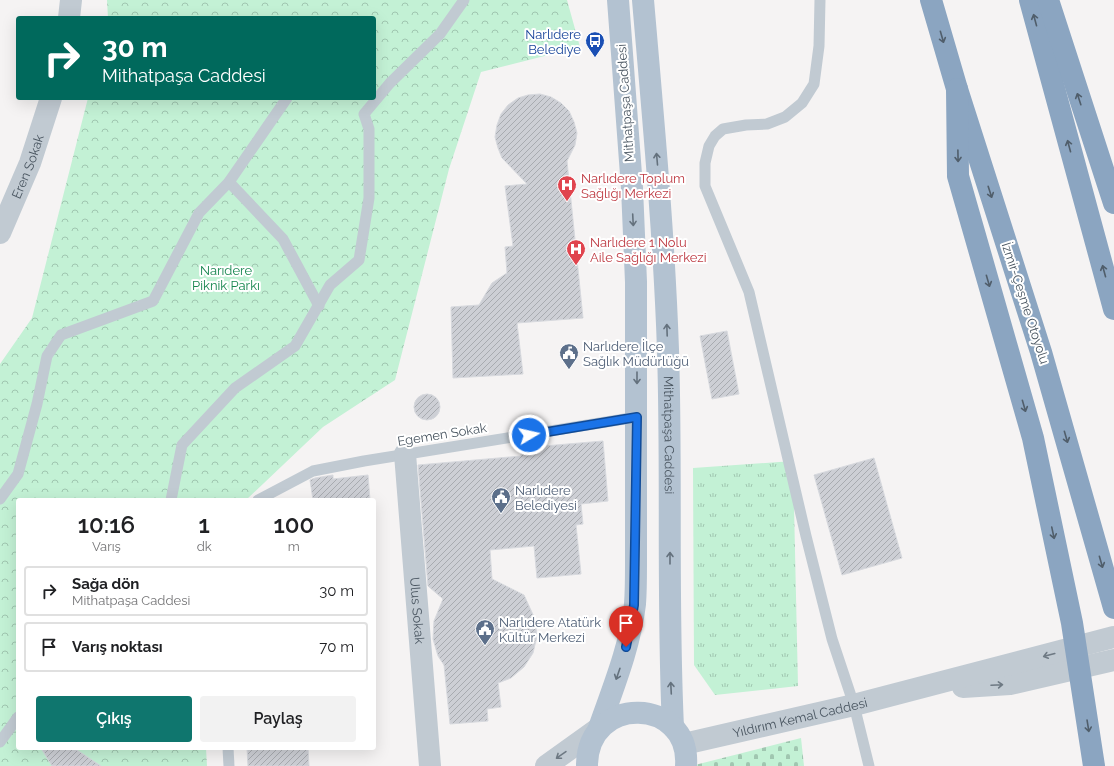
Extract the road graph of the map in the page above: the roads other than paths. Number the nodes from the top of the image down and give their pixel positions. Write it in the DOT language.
graph roads {
  1 [pos="71,0"];
  2 [pos="464,0"];
  3 [pos="618,0"];
  4 [pos="643,0"];
  5 [pos="820,0"];
  6 [pos="931,0"];
  7 [pos="1030,0"];
  8 [pos="1048,0"];
  9 [pos="69,16"];
  10 [pos="957,89"];
  11 [pos="50,100"];
  12 [pos="286,100"];
  13 [pos="376,100"];
  14 [pos="376,100"];
  15 [pos="229,182"];
  16 [pos="1114,203"];
  17 [pos="0,233"];
  18 [pos="318,306"];
  19 [pos="1114,309"];
  20 [pos="637,417"];
  21 [pos="405,454"];
  22 [pos="171,498"];
  23 [pos="262,498"];
  24 [pos="0,499"];
  25 [pos="1114,608"];
  26 [pos="1114,637"];
  27 [pos="1114,660"];
  28 [pos="916,689"];
  29 [pos="854,705"];
  30 [pos="16,720"];
  31 [pos="599,728"];
  32 [pos="679,736"];
  33 [pos="0,742"];
  34 [pos="228,750"];
  35 [pos="229,766"];
  36 [pos="430,766"];
  37 [pos="546,766"];
  38 [pos="587,766"];
  39 [pos="686,766"];
  40 [pos="869,766"];
  41 [pos="1094,766"];
  1 -- 9 [label="street"];
  2 -- 13 [label="lane"];
  3 -- 20 [label="main road, Mithatpaşa Caddesi, one-way"];
  32 -- 4 [label="main road, Mithatpaşa Caddesi, one-way"];
  5 -- 29 [label="lane"];
  6 -- 10 [label="highway, İzmir-Çeşme Otoyolu, one-way"];
  19 -- 7 [label="highway, one-way"];
  16 -- 8 [label="highway, one-way"];
  10 -- 25 [label="highway, İzmir-Çeşme Otoyolu, one-way"];
  10 -- 41 [label="highway, one-way"];
  11 -- 17 [label="street, Eren Sokak"];
  12 -- 15 [label="lane"];
  14 -- 18 [label="lane"];
  15 -- 18 [label="lane"];
  15 -- 24 [label="lane"];
  18 -- 22 [label="lane"];
  20 -- 21 [label="lane, Egemen Sokak"];
  20 -- 31 [label="main road, Mithatpaşa Caddesi, one-way"];
  21 -- 23 [label="lane, Egemen Sokak"];
  21 -- 36 [label="street, Ulus Sokak"];
  26 -- 28 [label="street, Yıldırım Kemal Caddesi, one-way"];
  28 -- 27 [label="street, Yıldırım Kemal Caddesi, one-way"];
  28 -- 29 [label="street, Yıldırım Kemal Caddesi"];
  29 -- 32 [label="street, Yıldırım Kemal Caddesi"];
  29 -- 40 [label="lane"];
  30 -- 33 [label="lane"];
  31 -- 32 [label="main road"];
  31 -- 37 [label="street, one-way"];
  31 -- 38 [label="main road, Mithatpaşa Caddesi"];
  32 -- 39 [label="main road, Mithatpaşa Caddesi"];
  34 -- 35 [label="lane"];
}
